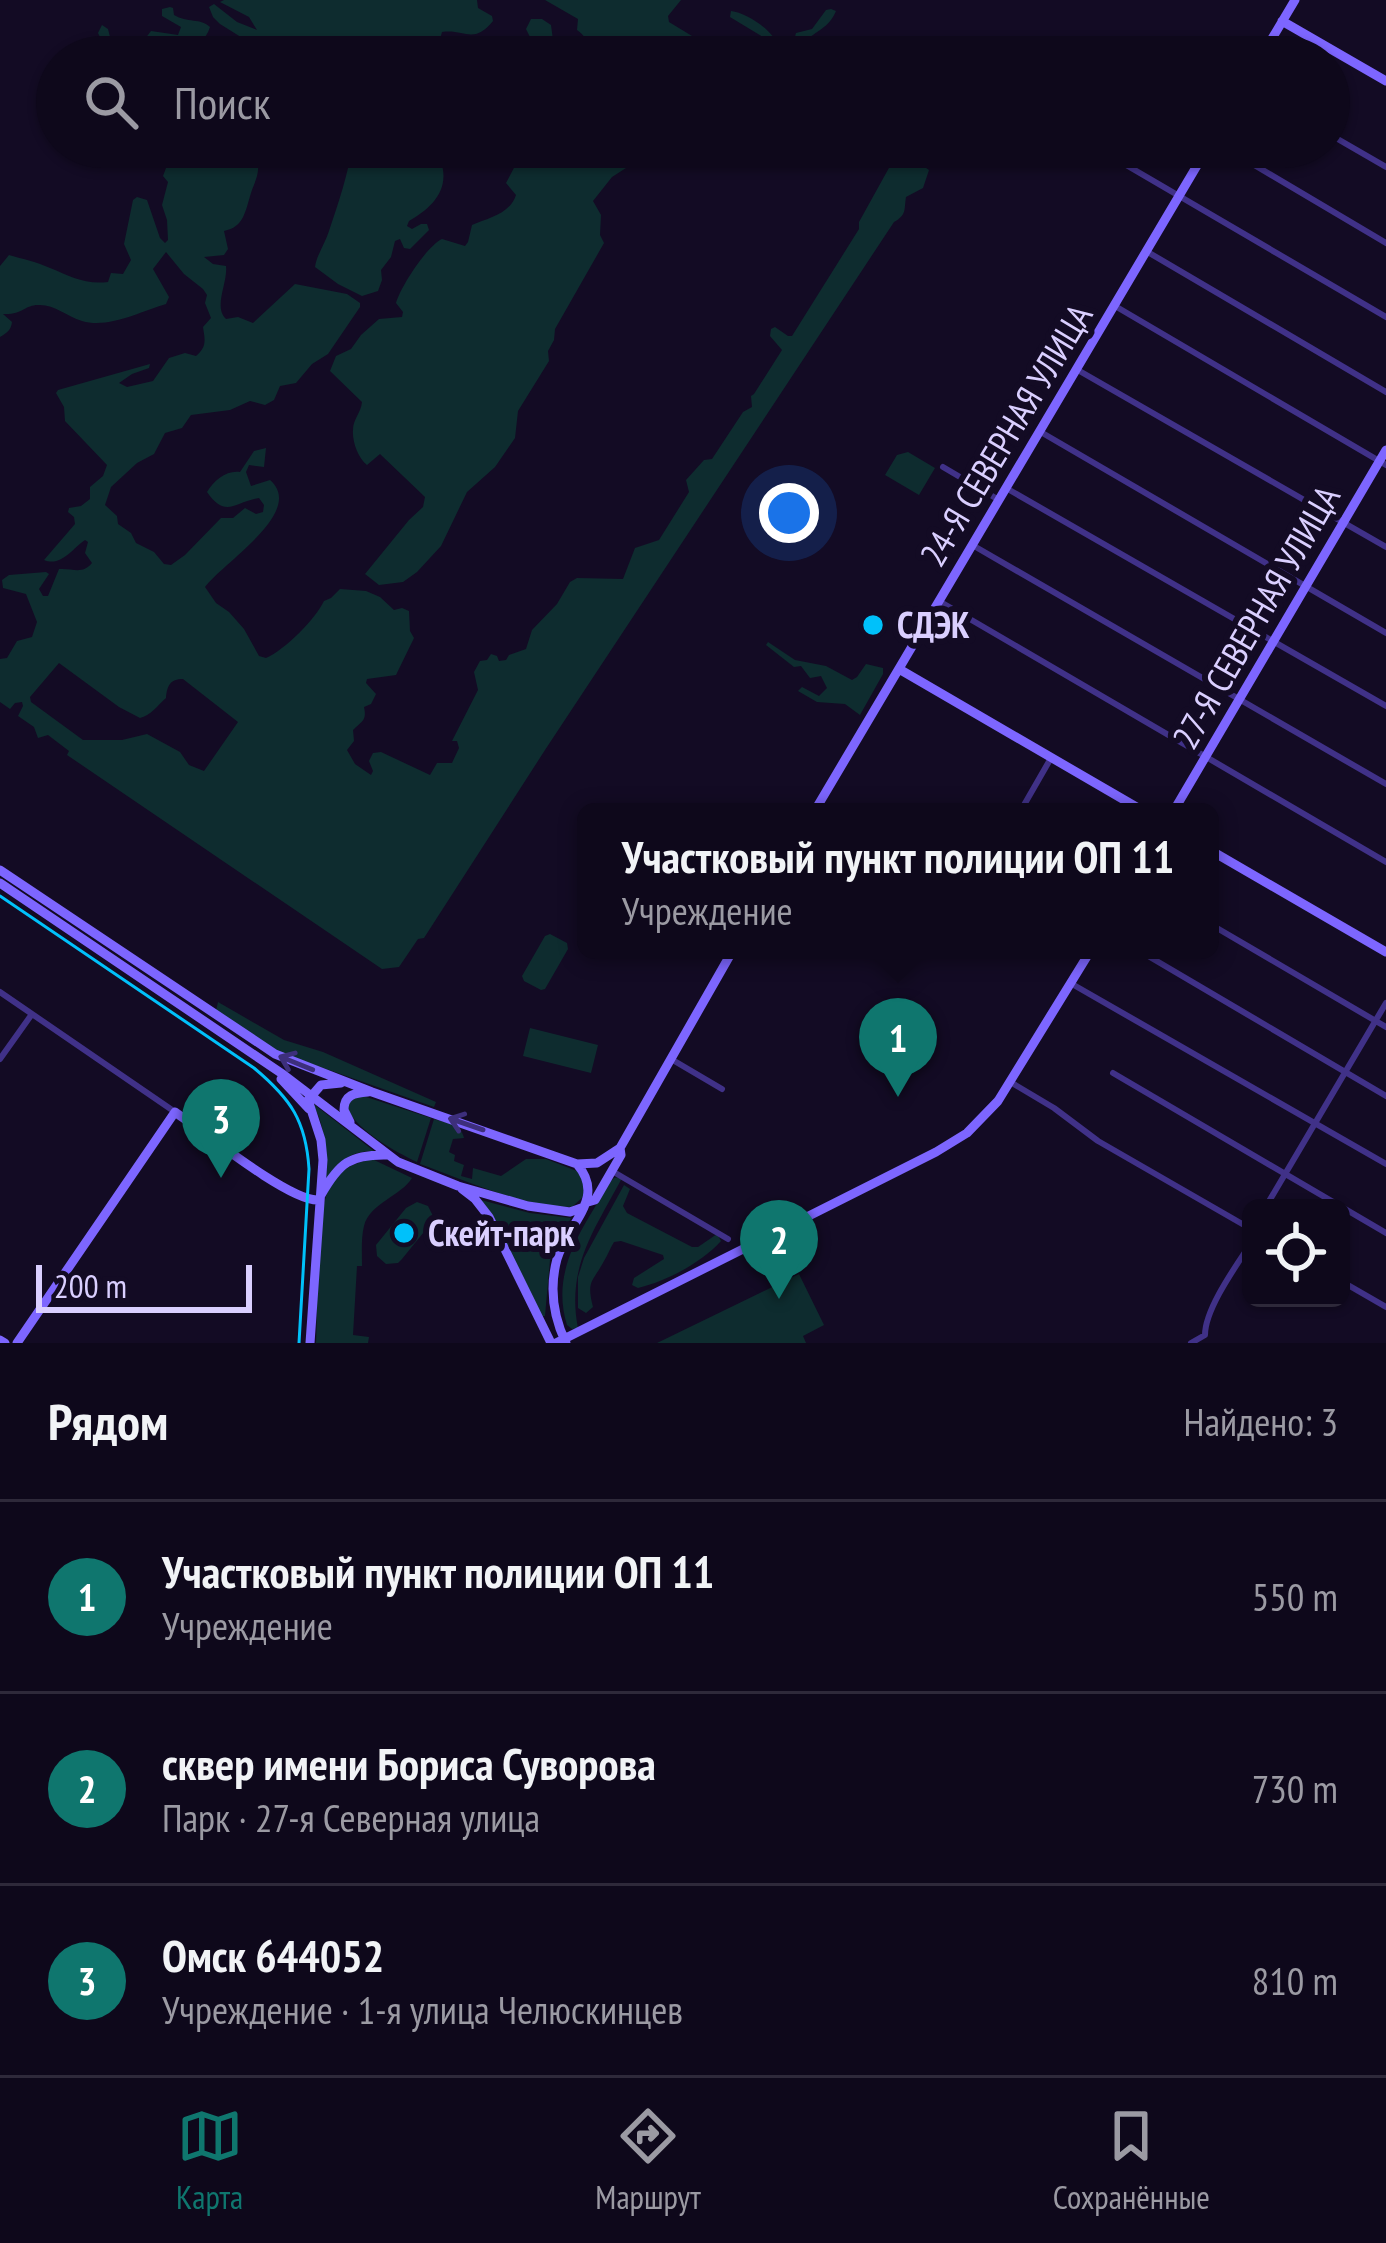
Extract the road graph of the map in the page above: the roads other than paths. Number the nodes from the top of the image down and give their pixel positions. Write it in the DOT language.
graph roads {
  1 [pos="1295,0"];
  2 [pos="1282,21"];
  3 [pos="1273,36"];
  4 [pos="1308,36"];
  5 [pos="1350,60"];
  6 [pos="1386,81"];
  7 [pos="1350,146"];
  8 [pos="1386,166"];
  9 [pos="1131,168"];
  10 [pos="1195,168"];
  11 [pos="1260,168"];
  12 [pos="1178,196"];
  13 [pos="1386,242"];
  14 [pos="1146,251"];
  15 [pos="1114,305"];
  16 [pos="1386,317"];
  17 [pos="1076,369"];
  18 [pos="1386,392"];
  19 [pos="1039,431"];
  20 [pos="1386,450"];
  21 [pos="1383,463"];
  22 [pos="943,467"];
  23 [pos="1006,488"];
  24 [pos="999,500"];
  25 [pos="1343,522"];
  26 [pos="972,545"];
  27 [pos="1386,547"];
  28 [pos="1305,586"];
  29 [pos="939,601"];
  30 [pos="1386,633"];
  31 [pos="1273,641"];
  32 [pos="899,669"];
  33 [pos="1238,701"];
  34 [pos="1386,706"];
  35 [pos="1206,756"];
  36 [pos="1051,758"];
  37 [pos="1386,784"];
  38 [pos="819,803"];
  39 [pos="1025,803"];
  40 [pos="1129,803"];
  41 [pos="1178,803"];
  42 [pos="1219,855"];
  43 [pos="1386,862"];
  44 [pos="0,870"];
  45 [pos="0,884"];
  46 [pos="1219,929"];
  47 [pos="1386,952"];
  48 [pos="122,959"];
  49 [pos="728,959"];
  50 [pos="1086,959"];
  51 [pos="1153,959"];
  52 [pos="1072,983"];
  53 [pos="0,992"];
  54 [pos="1386,1003"];
  55 [pos="32,1014"];
  56 [pos="1375,1021"];
  57 [pos="1386,1027"];
  58 [pos="235,1035"];
  59 [pos="671,1058"];
  60 [pos="0,1059"];
  61 [pos="1113,1073"];
  62 [pos="1345,1073"];
  63 [pos="279,1074"];
  64 [pos="346,1082"];
  65 [pos="1012,1083"];
  66 [pos="722,1089"];
  67 [pos="372,1092"];
  68 [pos="309,1096"];
  69 [pos="1386,1096"];
  70 [pos="309,1109"];
  71 [pos="175,1112"];
  72 [pos="1315,1123"];
  73 [pos="353,1127"];
  74 [pos="620,1148"];
  75 [pos="388,1155"];
  76 [pos="578,1164"];
  77 [pos="1386,1164"];
  78 [pos="612,1171"];
  79 [pos="1285,1174"];
  80 [pos="458,1186"];
  81 [pos="319,1199"];
  82 [pos="1270,1199"];
  83 [pos="586,1205"];
  84 [pos="1242,1224"];
  85 [pos="1386,1233"];
  86 [pos="728,1239"];
  87 [pos="1242,1257"];
  88 [pos="1350,1286"];
  89 [pos="1386,1306"];
  90 [pos="1207,1339"];
  91 [pos="559,1342"];
  92 [pos="17,1343"];
  93 [pos="310,1343"];
  94 [pos="1191,1343"];
  1 -- 2 [label="main road"];
  2 -- 3 [label="main road"];
  2 -- 4 [label="main road"];
  5 -- 6 [label="main road"];
  7 -- 8 [label="street"];
  9 -- 12 [label="street"];
  10 -- 12 [label="main road, 24-Я СЕВЕРНАЯ УЛИЦА"];
  11 -- 13 [label="street"];
  12 -- 14 [label="main road, 24-Я СЕВЕРНАЯ УЛИЦА"];
  12 -- 16 [label="street"];
  14 -- 15 [label="main road, 24-Я СЕВЕРНАЯ УЛИЦА"];
  14 -- 18 [label="street"];
  15 -- 17 [label="main road, 24-Я СЕВЕРНАЯ УЛИЦА"];
  15 -- 21 [label="street"];
  17 -- 19 [label="main road, 24-Я СЕВЕРНАЯ УЛИЦА"];
  17 -- 25 [label="street"];
  19 -- 23 [label="main road, 24-Я СЕВЕРНАЯ УЛИЦА"];
  19 -- 28 [label="street"];
  20 -- 21 [label="main road, 27-Я СЕВЕРНАЯ УЛИЦА"];
  21 -- 25 [label="main road, 27-Я СЕВЕРНАЯ УЛИЦА"];
  22 -- 24 [label="street"];
  23 -- 24 [label="main road, 24-Я СЕВЕРНАЯ УЛИЦА"];
  23 -- 31 [label="street"];
  24 -- 26 [label="main road, 24-Я СЕВЕРНАЯ УЛИЦА"];
  25 -- 27 [label="street"];
  25 -- 28 [label="main road, 27-Я СЕВЕРНАЯ УЛИЦА"];
  26 -- 29 [label="main road, 24-Я СЕВЕРНАЯ УЛИЦА"];
  26 -- 33 [label="street"];
  28 -- 30 [label="street"];
  28 -- 31 [label="main road, 27-Я СЕВЕРНАЯ УЛИЦА"];
  29 -- 32 [label="main road, 24-Я СЕВЕРНАЯ УЛИЦА"];
  29 -- 35 [label="street"];
  31 -- 33 [label="main road, 27-Я СЕВЕРНАЯ УЛИЦА"];
  31 -- 34 [label="street"];
  32 -- 36 [label="main road"];
  32 -- 38 [label="main road, 24-Я СЕВЕРНАЯ УЛИЦА"];
  33 -- 35 [label="main road, 27-Я СЕВЕРНАЯ УЛИЦА"];
  33 -- 37 [label="street"];
  35 -- 41 [label="main road, 27-Я СЕВЕРНАЯ УЛИЦА"];
  35 -- 43 [label="street"];
  36 -- 39 [label="street"];
  36 -- 40 [label="main road"];
  42 -- 47 [label="main road"];
  44 -- 48 [label="main road"];
  45 -- 48 [label="main road"];
  46 -- 56 [label="street"];
  48 -- 58 [label="main road"];
  49 -- 59 [label="main road"];
  50 -- 52 [label="main road"];
  51 -- 62 [label="street"];
  52 -- 65 [label="main road"];
  52 -- 72 [label="street"];
  53 -- 55 [label="street"];
  54 -- 56 [label="street"];
  55 -- 60 [label="street"];
  55 -- 71 [label="street"];
  56 -- 57 [label="street"];
  56 -- 62 [label="street"];
  58 -- 63 [label="main road"];
  64 -- 58 [label="main road, one-way"];
  59 -- 66 [label="street"];
  59 -- 74 [label="main road"];
  61 -- 79 [label="street"];
  62 -- 69 [label="street"];
  62 -- 72 [label="street"];
  63 -- 68 [label="main road"];
  63 -- 70 [label="main road"];
  64 -- 67 [label="main road"];
  64 -- 68 [label="main road"];
  65 -- 84 [label="street"];
  65 -- 91 [label="main road"];
  67 -- 73 [label="main road"];
  76 -- 67 [label="main road, one-way"];
  68 -- 70 [label="main road"];
  68 -- 73 [label="main road"];
  70 -- 81 [label="main road"];
  71 -- 81 [label="main road"];
  71 -- 92 [label="main road"];
  72 -- 77 [label="street"];
  72 -- 79 [label="street"];
  73 -- 75 [label="main road"];
  74 -- 76 [label="main road"];
  74 -- 78 [label="main road"];
  75 -- 80 [label="main road"];
  75 -- 81 [label="main road"];
  76 -- 83 [label="main road"];
  78 -- 83 [label="main road"];
  78 -- 86 [label="street"];
  79 -- 82 [label="street"];
  79 -- 85 [label="street"];
  80 -- 83 [label="main road"];
  80 -- 91 [label="main road"];
  81 -- 93 [label="main road"];
  83 -- 91 [label="main road"];
  87 -- 90 [label="street"];
  88 -- 89 [label="street"];
  90 -- 94 [label="street"];
}
